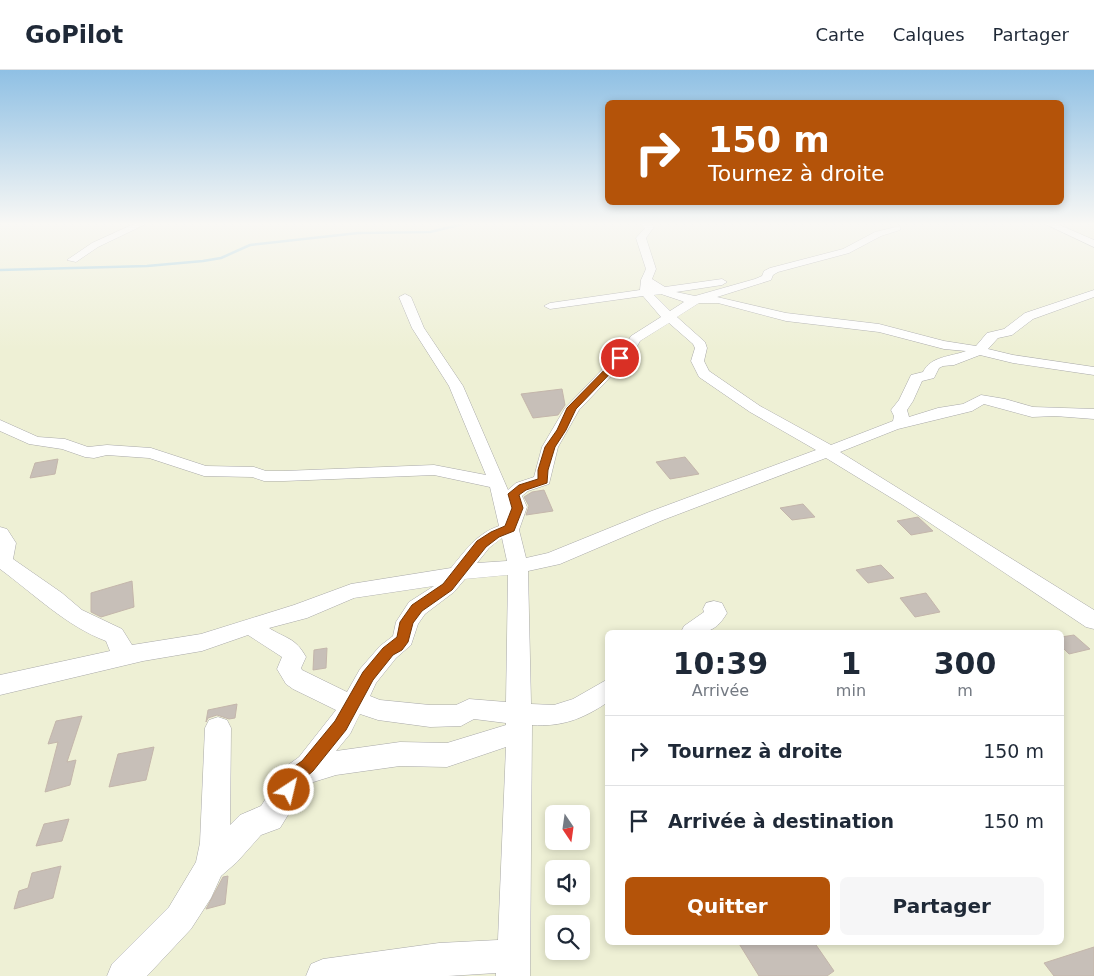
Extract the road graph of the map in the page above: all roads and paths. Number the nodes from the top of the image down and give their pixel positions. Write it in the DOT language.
graph roads {
  1 [pos="651,265"];
  2 [pos="795,265"];
  3 [pos="768,273"];
  4 [pos="645,285"];
  5 [pos="661,289"];
  6 [pos="1094,293"];
  7 [pos="405,297"];
  8 [pos="697,299"];
  9 [pos="550,306"];
  10 [pos="669,315"];
  11 [pos="978,350"];
  12 [pos="1094,371"];
  13 [pos="1094,414"];
  14 [pos="899,424"];
  15 [pos="0,425"];
  16 [pos="829,452"];
  17 [pos="498,483"];
  18 [pos="510,529"];
  19 [pos="0,533"];
  20 [pos="518,567"];
  21 [pos="460,573"];
  22 [pos="714,609"];
  23 [pos="1094,622"];
  24 [pos="252,625"];
  25 [pos="695,630"];
  26 [pos="121,658"];
  27 [pos="0,685"];
  28 [pos="605,691"];
  29 [pos="353,702"];
  30 [pos="519,724"];
  31 [pos="218,728"];
  32 [pos="298,774"];
  33 [pos="210,865"];
  34 [pos="513,965"];
  35 [pos="124,976"];
  36 [pos="323,976"];
  1 -- 4 [label="street"];
  2 -- 3 [label="street"];
  3 -- 5 [label="street"];
  3 -- 8 [label="street"];
  4 -- 5 [label="street"];
  4 -- 9 [label="street"];
  4 -- 10 [label="street"];
  5 -- 8 [label="street"];
  6 -- 11 [label="street"];
  7 -- 17 [label="street"];
  8 -- 10 [label="street"];
  8 -- 11 [label="street"];
  10 -- 16 [label="street"];
  10 -- 18 [label="street"];
  11 -- 12 [label="street"];
  11 -- 14 [label="street"];
  13 -- 14 [label="street"];
  14 -- 16 [label="street"];
  15 -- 17 [label="street"];
  16 -- 20 [label="street"];
  16 -- 23 [label="street"];
  17 -- 18 [label="street"];
  18 -- 20 [label="street"];
  18 -- 21 [label="street"];
  19 -- 26 [label="street"];
  20 -- 21 [label="street"];
  20 -- 30 [label="street"];
  21 -- 24 [label="street"];
  21 -- 29 [label="street"];
  22 -- 25 [label="street"];
  24 -- 26 [label="street"];
  24 -- 29 [label="street"];
  26 -- 27 [label="street"];
  28 -- 30 [label="street"];
  29 -- 30 [label="street"];
  29 -- 32 [label="street"];
  30 -- 32 [label="street"];
  30 -- 34 [label="street"];
  31 -- 33 [label="street"];
  32 -- 33 [label="street"];
  33 -- 35 [label="street"];
  34 -- 36 [label="street"];
}
